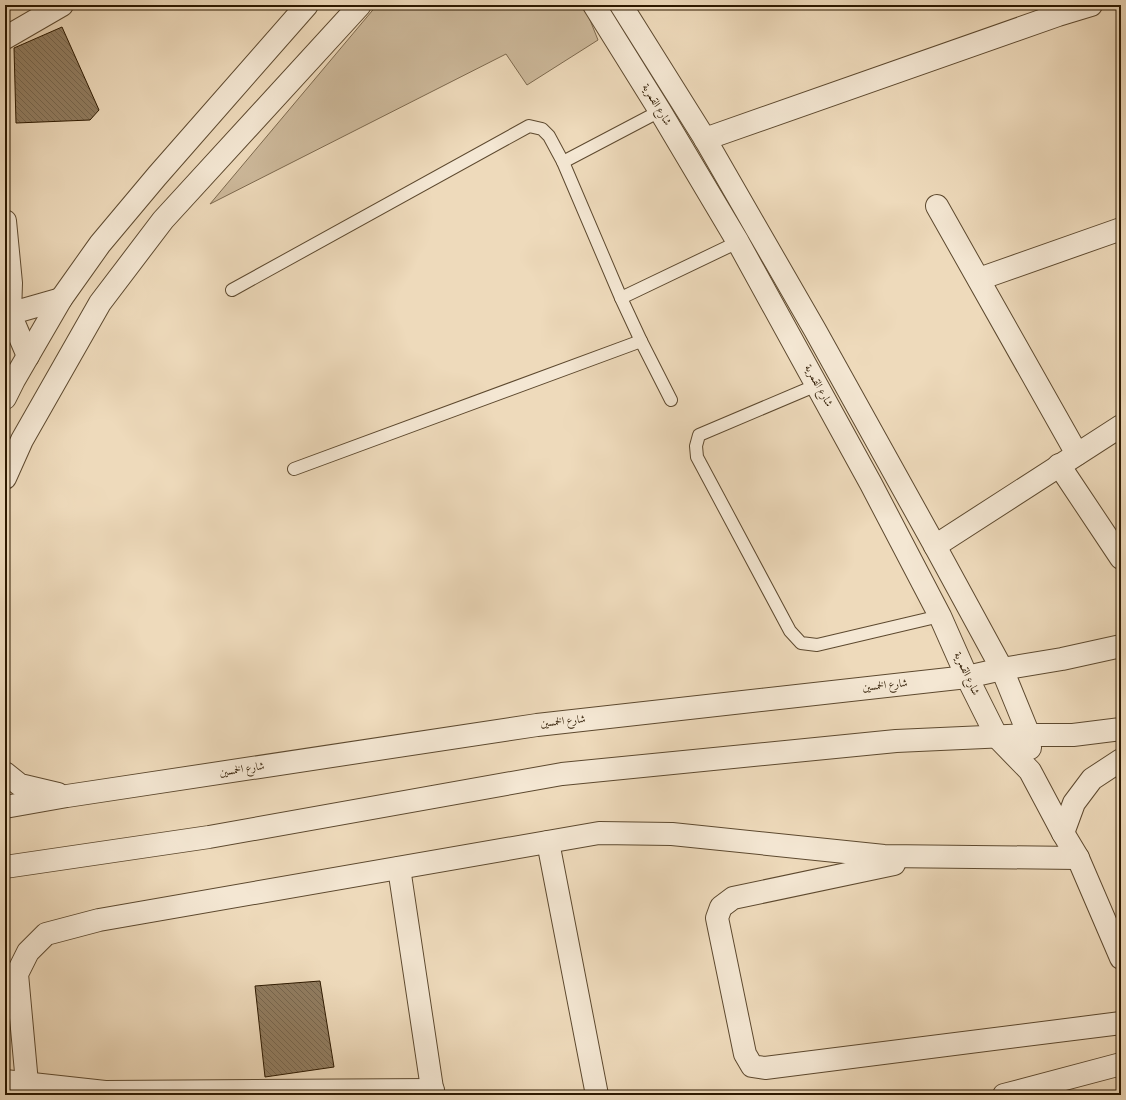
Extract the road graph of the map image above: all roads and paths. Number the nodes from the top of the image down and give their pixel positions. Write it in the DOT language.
graph roads {
  1 [pos="62,5"];
  2 [pos="307,5"];
  3 [pos="360,5"];
  4 [pos="594,5"];
  5 [pos="621,5"];
  6 [pos="1091,5"];
  7 [pos="5,38"];
  8 [pos="660,111"];
  9 [pos="705,139"];
  10 [pos="563,162"];
  11 [pos="937,206"];
  12 [pos="5,221"];
  13 [pos="1121,229"];
  14 [pos="738,242"];
  15 [pos="979,279"];
  16 [pos="232,290"];
  17 [pos="61,298"];
  18 [pos="621,298"];
  19 [pos="8,314"];
  20 [pos="641,341"];
  21 [pos="28,356"];
  22 [pos="817,385"];
  23 [pos="5,398"];
  24 [pos="671,400"];
  25 [pos="1121,426"];
  26 [pos="1068,460"];
  27 [pos="294,469"];
  28 [pos="5,478"];
  29 [pos="935,546"];
  30 [pos="1121,558"];
  31 [pos="940,616"];
  32 [pos="1121,646"];
  33 [pos="1002,669"];
  34 [pos="967,677"];
  35 [pos="1121,729"];
  36 [pos="1029,735"];
  37 [pos="997,737"];
  38 [pos="1121,760"];
  39 [pos="1030,771"];
  40 [pos="5,773"];
  41 [pos="67,796"];
  42 [pos="5,807"];
  43 [pos="1063,833"];
  44 [pos="548,842"];
  45 [pos="931,857"];
  46 [pos="1078,858"];
  47 [pos="5,867"];
  48 [pos="400,868"];
  49 [pos="1121,958"];
  50 [pos="1121,1023"];
  51 [pos="1121,1064"];
  52 [pos="5,1081"];
  53 [pos="27,1083"];
  54 [pos="433,1093"];
  55 [pos="597,1095"];
  56 [pos="1004,1095"];
  1 -- 7 [label="street"];
  2 -- 17 [label="street"];
  3 -- 28 [label="street"];
  4 -- 8 [label="street, شارع القمرية"];
  5 -- 9 [label="street"];
  6 -- 9 [label="street"];
  8 -- 10 [label="lane"];
  8 -- 14 [label="street, شارع القمرية"];
  9 -- 29 [label="street"];
  10 -- 16 [label="lane"];
  10 -- 18 [label="lane"];
  11 -- 15 [label="street"];
  12 -- 19 [label="street"];
  13 -- 15 [label="street"];
  14 -- 18 [label="lane"];
  14 -- 22 [label="street, شارع القمرية"];
  15 -- 26 [label="street"];
  17 -- 19 [label="street"];
  17 -- 21 [label="street"];
  18 -- 20 [label="lane"];
  19 -- 21 [label="street"];
  20 -- 24 [label="lane"];
  20 -- 27 [label="lane"];
  21 -- 23 [label="street"];
  22 -- 31 [label="street, شارع القمرية"];
  22 -- 31 [label="lane"];
  25 -- 26 [label="street"];
  26 -- 29 [label="street"];
  26 -- 30 [label="street"];
  29 -- 33 [label="street"];
  31 -- 34 [label="street, شارع القمرية"];
  32 -- 33 [label="street, شارع الخمسين"];
  33 -- 34 [label="street, شارع الخمسين"];
  33 -- 36 [label="street"];
  34 -- 37 [label="street, شارع القمرية"];
  34 -- 41 [label="street, شارع الخمسين"];
  35 -- 36 [label="street"];
  36 -- 37 [label="street"];
  36 -- 39 [label="street, شارع القمرية"];
  37 -- 39 [label="street, شارع القمرية"];
  37 -- 47 [label="street"];
  38 -- 43 [label="street"];
  39 -- 43 [label="street, شارع القمرية"];
  40 -- 41 [label="street"];
  41 -- 42 [label="street, شارع الخمسين"];
  43 -- 46 [label="street, شارع القمرية"];
  44 -- 45 [label="street"];
  44 -- 48 [label="street"];
  44 -- 55 [label="street"];
  45 -- 46 [label="street"];
  45 -- 50 [label="street"];
  46 -- 49 [label="street, شارع القمرية"];
  48 -- 53 [label="street"];
  48 -- 54 [label="street"];
  51 -- 56 [label="street"];
  52 -- 53 [label="street"];
  53 -- 54 [label="street"];
}
